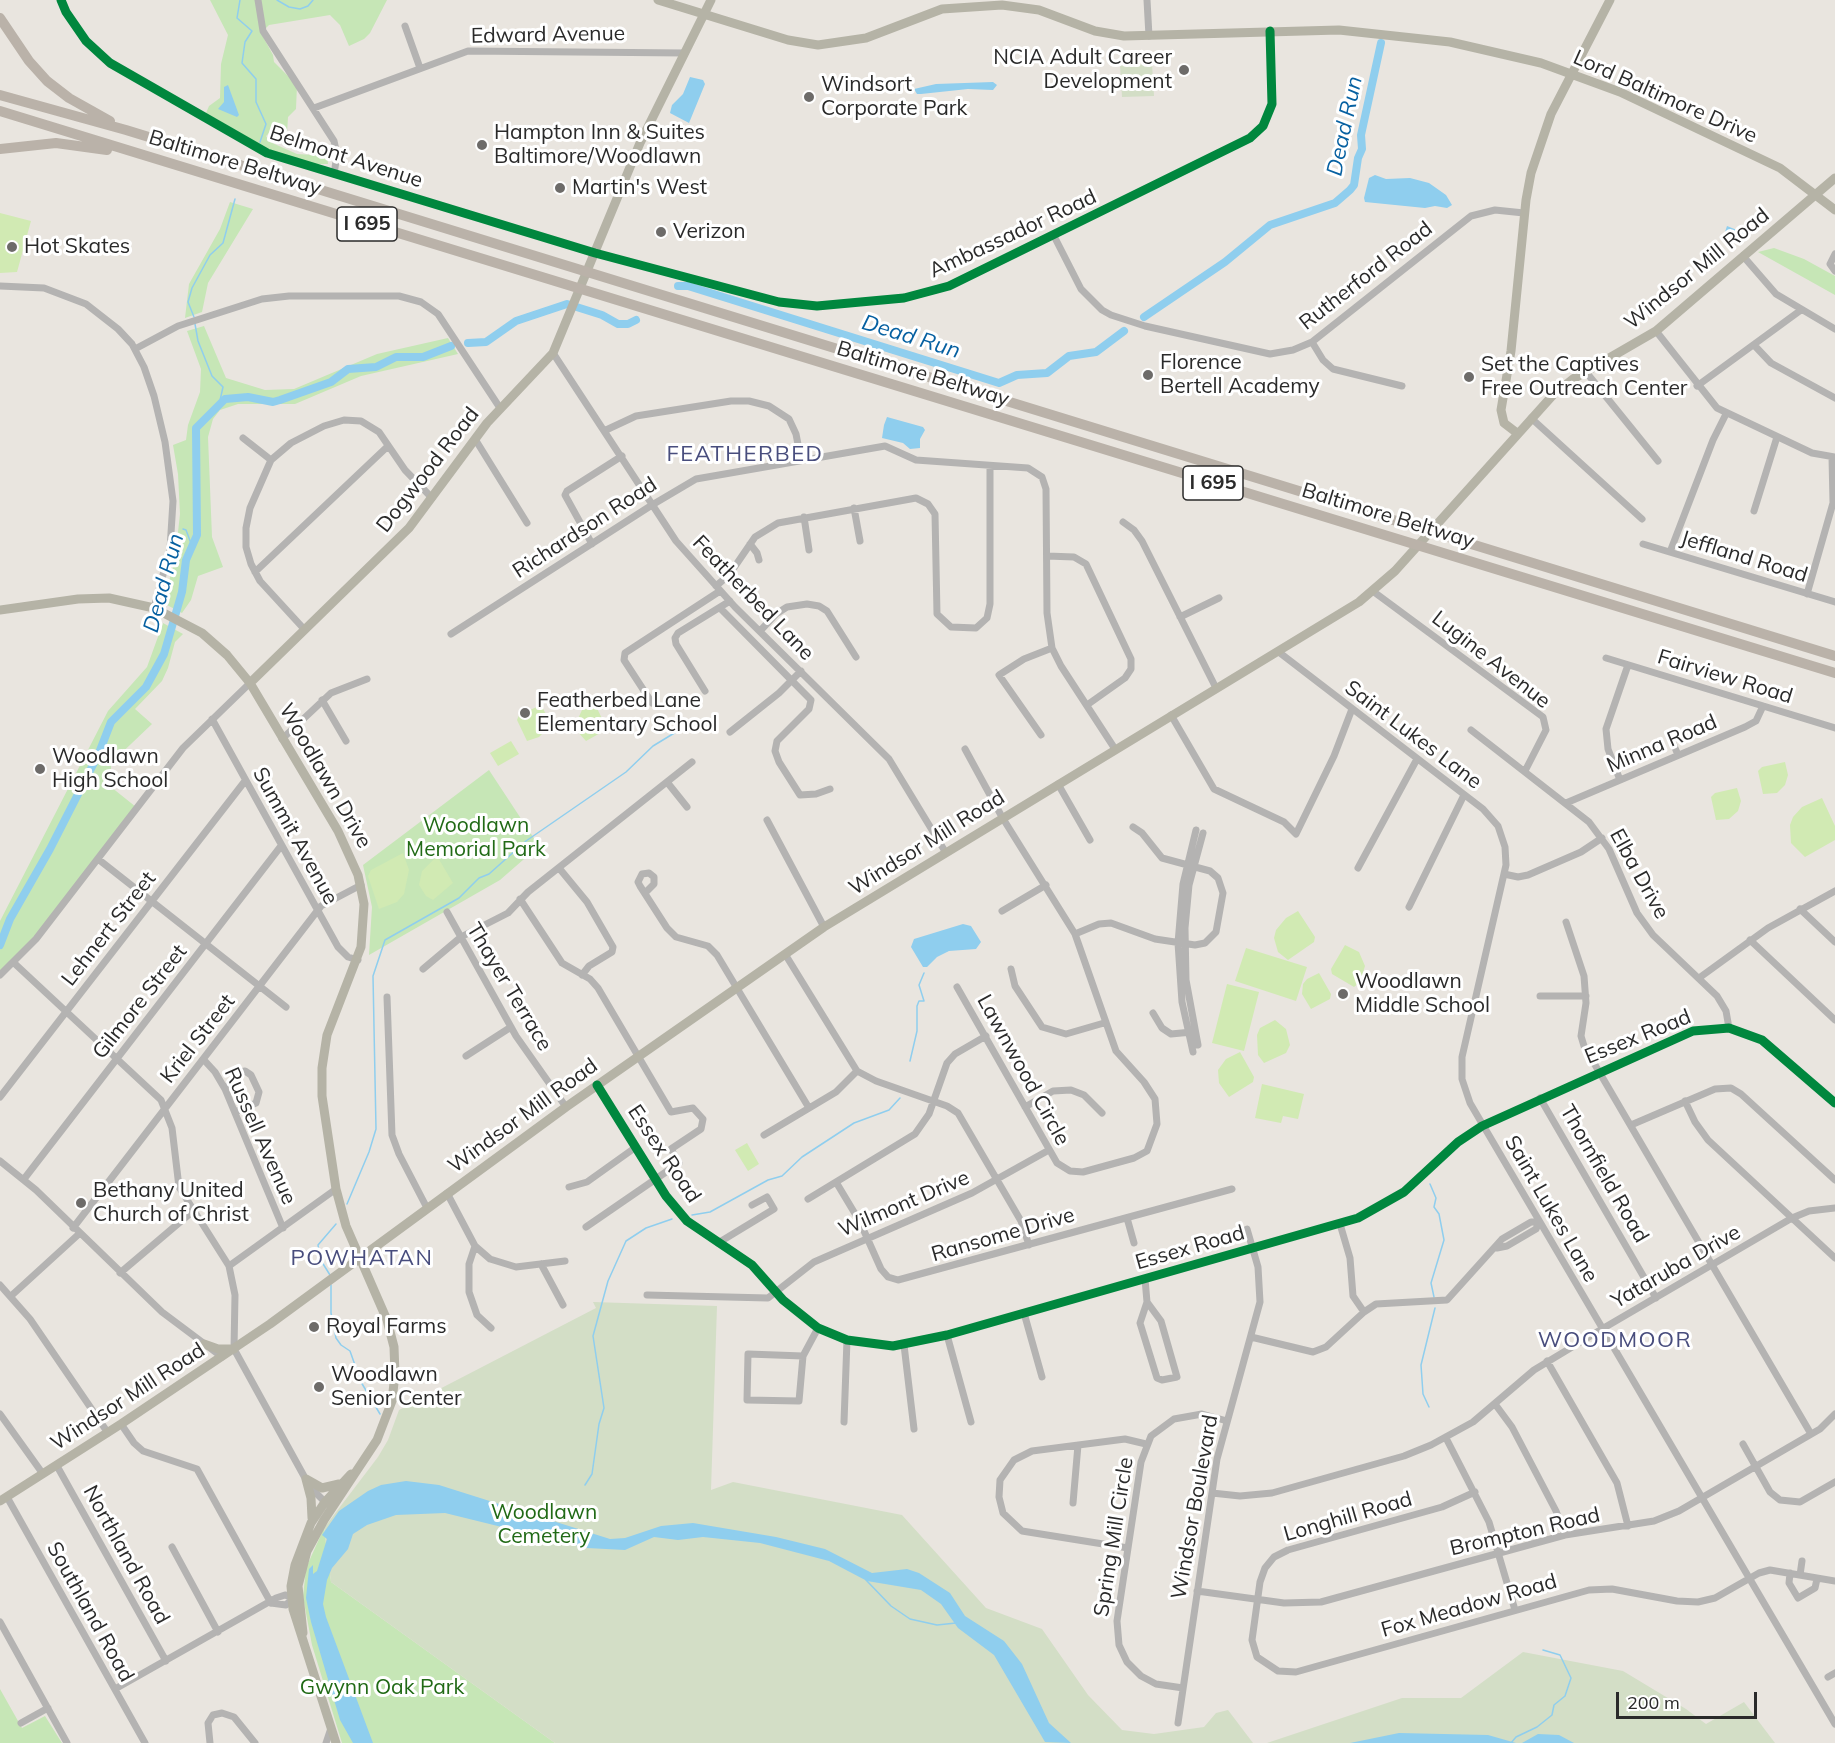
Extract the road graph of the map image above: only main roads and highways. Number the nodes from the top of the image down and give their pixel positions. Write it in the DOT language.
graph roads {
  1 [pos="658,0"];
  2 [pos="711,0"];
  3 [pos="1610,0"];
  4 [pos="705,13"];
  5 [pos="0,18"];
  6 [pos="1571,74"];
  7 [pos="0,95"];
  8 [pos="0,111"];
  9 [pos="126,130"];
  10 [pos="0,149"];
  11 [pos="165,162"];
  12 [pos="1835,178"];
  13 [pos="1816,194"];
  14 [pos="1835,210"];
  15 [pos="1517,433"];
  16 [pos="0,610"];
  17 [pos="1835,656"];
  18 [pos="1835,673"];
  19 [pos="250,683"];
  20 [pos="360,1257"];
  21 [pos="204,1344"];
  22 [pos="234,1349"];
  23 [pos="359,1466"];
  24 [pos="341,1483"];
  25 [pos="3,1499"];
  26 [pos="330,1502"];
  27 [pos="311,1523"];
  28 [pos="295,1598"];
  29 [pos="336,1743"];
  1 -- 4 [label="main road, Lord Baltimore Drive"];
  2 -- 4 [label="main road, Dogwood Road"];
  3 -- 6 [label="main road"];
  4 -- 6 [label="main road, Lord Baltimore Drive"];
  4 -- 19 [label="main road, Dogwood Road"];
  5 -- 9 [label="highway"];
  6 -- 13 [label="main road, Lord Baltimore Drive"];
  6 -- 15 [label="main road"];
  7 -- 9 [label="highway, Baltimore Beltway / I 695"];
  8 -- 11 [label="highway, Baltimore Beltway / I 695"];
  9 -- 17 [label="highway, Baltimore Beltway / I 695"];
  10 -- 11 [label="highway"];
  11 -- 18 [label="highway, Baltimore Beltway / I 695"];
  12 -- 13 [label="main road, Windsor Mill Road"];
  13 -- 14 [label="main road, Lord Baltimore Drive"];
  13 -- 15 [label="main road, Windsor Mill Road"];
  15 -- 20 [label="main road, Windsor Mill Road"];
  16 -- 19 [label="main road, Woodlawn Drive"];
  19 -- 20 [label="main road, Woodlawn Drive"];
  20 -- 22 [label="main road, Windsor Mill Road"];
  20 -- 23 [label="main road, Woodlawn Drive"];
  21 -- 22 [label="main road"];
  22 -- 25 [label="main road, Windsor Mill Road"];
  23 -- 24 [label="main road, Woodlawn Drive"];
  23 -- 26 [label="main road, Woodlawn Drive"];
  24 -- 26 [label="main road, Woodlawn Drive"];
  24 -- 27 [label="main road"];
  26 -- 27 [label="main road"];
  26 -- 28 [label="main road"];
  27 -- 28 [label="main road"];
  28 -- 29 [label="main road"];
}
